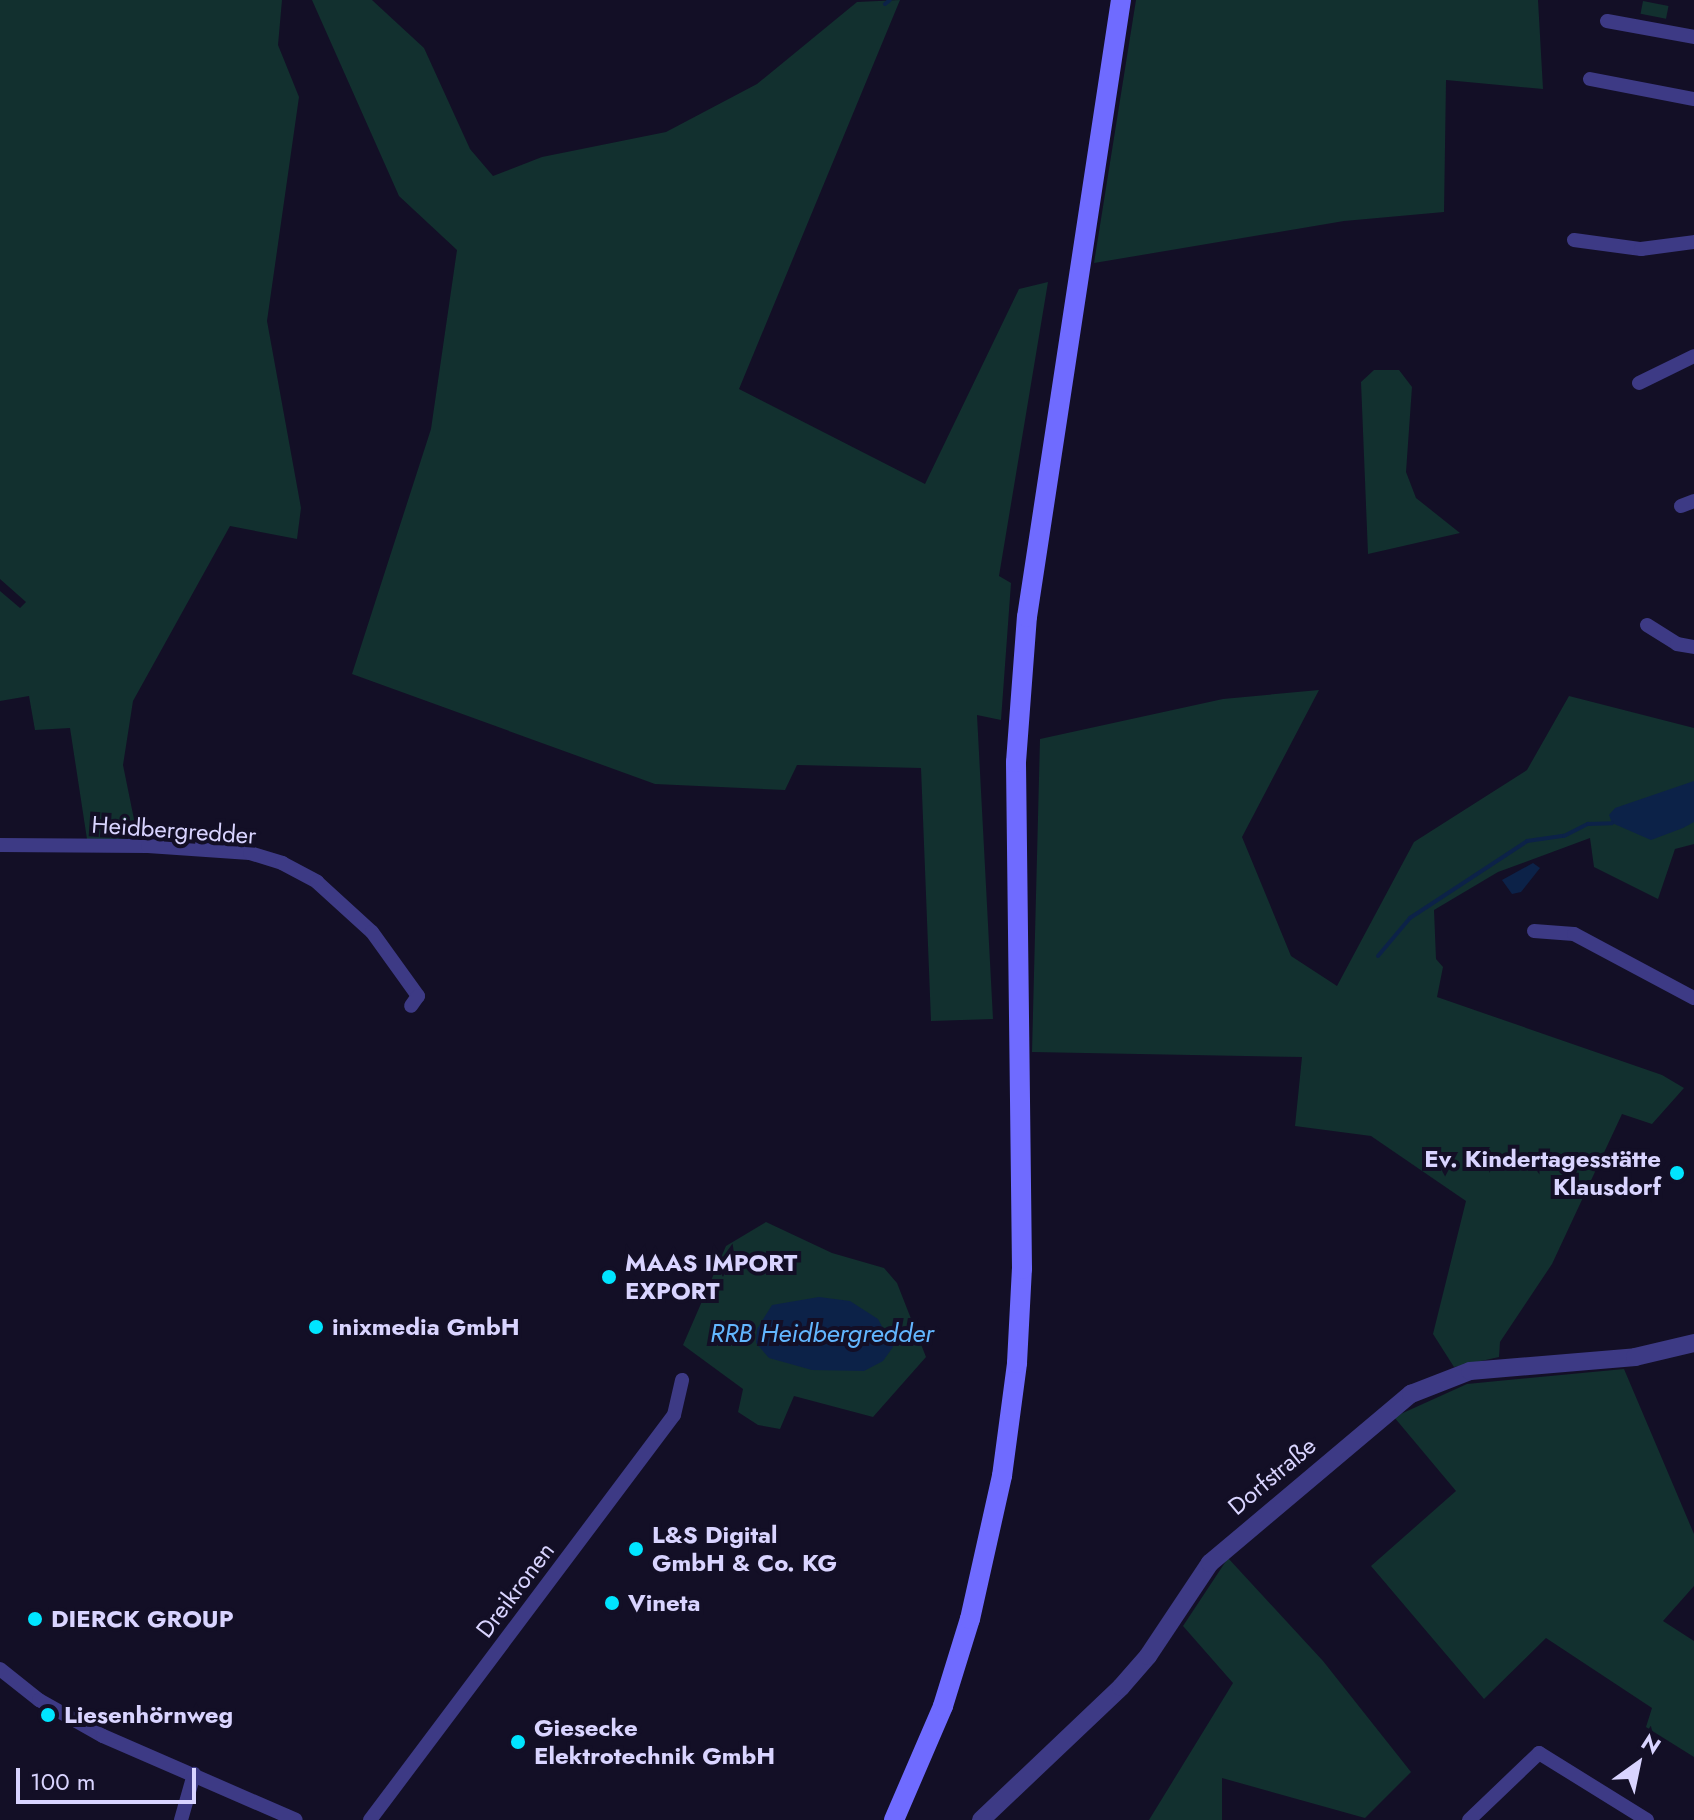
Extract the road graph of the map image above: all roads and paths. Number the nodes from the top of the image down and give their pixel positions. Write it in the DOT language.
graph roads {
  1 [pos="1121,0"];
  2 [pos="1607,21"];
  3 [pos="1694,37"];
  4 [pos="1590,79"];
  5 [pos="1694,99"];
  6 [pos="1574,240"];
  7 [pos="1694,242"];
  8 [pos="1694,356"];
  9 [pos="1639,383"];
  10 [pos="1647,625"];
  11 [pos="1694,647"];
  12 [pos="0,845"];
  13 [pos="1534,931"];
  14 [pos="1694,998"];
  15 [pos="411,1006"];
  16 [pos="1694,1343"];
  17 [pos="682,1380"];
  18 [pos="0,1669"];
  19 [pos="194,1774"];
  20 [pos="181,1820"];
  21 [pos="296,1820"];
  22 [pos="370,1820"];
  23 [pos="894,1820"];
  24 [pos="981,1820"];
  25 [pos="1469,1820"];
  26 [pos="1647,1820"];
  1 -- 23 [label="main road"];
  2 -- 3 [label="street"];
  4 -- 5 [label="street"];
  6 -- 7 [label="street"];
  8 -- 9 [label="street"];
  10 -- 11 [label="street"];
  12 -- 15 [label="street, Heidbergredder"];
  13 -- 14 [label="street"];
  16 -- 24 [label="street, Dorfstraße"];
  17 -- 22 [label="street, Dreikronen"];
  18 -- 19 [label="street"];
  19 -- 20 [label="street"];
  19 -- 21 [label="street"];
  25 -- 26 [label="street"];
}
